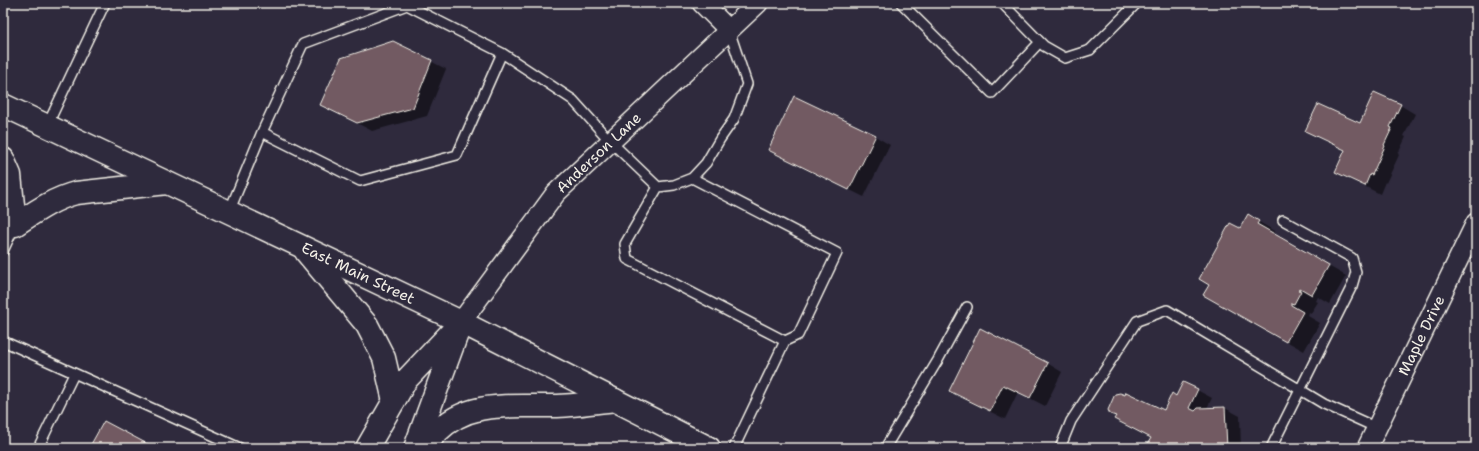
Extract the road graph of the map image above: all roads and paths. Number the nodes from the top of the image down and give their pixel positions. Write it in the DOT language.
graph roads {
  1 [pos="105,3"];
  2 [pos="702,3"];
  3 [pos="758,3"];
  4 [pos="901,3"];
  5 [pos="1002,3"];
  6 [pos="1136,3"];
  7 [pos="730,30"];
  8 [pos="1040,42"];
  9 [pos="502,53"];
  10 [pos="3,105"];
  11 [pos="47,126"];
  12 [pos="262,132"];
  13 [pos="610,141"];
  14 [pos="3,159"];
  15 [pos="692,178"];
  16 [pos="167,183"];
  17 [pos="658,187"];
  18 [pos="229,212"];
  19 [pos="1283,220"];
  20 [pos="1476,223"];
  21 [pos="15,225"];
  22 [pos="301,246"];
  23 [pos="3,251"];
  24 [pos="967,307"];
  25 [pos="461,322"];
  26 [pos="3,341"];
  27 [pos="785,341"];
  28 [pos="74,374"];
  29 [pos="1300,389"];
  30 [pos="615,400"];
  31 [pos="394,401"];
  32 [pos="1377,428"];
  33 [pos="38,448"];
  34 [pos="240,448"];
  35 [pos="367,448"];
  36 [pos="415,448"];
  37 [pos="425,448"];
  38 [pos="709,448"];
  39 [pos="734,448"];
  40 [pos="885,448"];
  41 [pos="1060,448"];
  42 [pos="1271,448"];
  43 [pos="1367,448"];
  1 -- 11 [label="lane"];
  2 -- 7 [label="street"];
  3 -- 7 [label="street, Anderson Lane"];
  4 -- 8 [label="lane"];
  5 -- 8 [label="lane"];
  6 -- 8 [label="lane"];
  7 -- 13 [label="street, Anderson Lane"];
  7 -- 15 [label="lane"];
  9 -- 12 [label="lane"];
  9 -- 12 [label="lane"];
  9 -- 13 [label="lane"];
  10 -- 11 [label="main road, East Main Street"];
  11 -- 16 [label="main road, East Main Street"];
  12 -- 18 [label="lane"];
  13 -- 17 [label="lane"];
  13 -- 25 [label="street, Anderson Lane"];
  14 -- 21 [label="main road"];
  15 -- 17 [label="lane"];
  15 -- 27 [label="lane"];
  16 -- 18 [label="main road, East Main Street"];
  16 -- 21 [label="main road"];
  17 -- 27 [label="lane"];
  18 -- 22 [label="main road, East Main Street"];
  19 -- 29 [label="lane"];
  20 -- 32 [label="street, Maple Drive"];
  21 -- 23 [label="lane"];
  22 -- 25 [label="main road, East Main Street"];
  22 -- 31 [label="main road"];
  24 -- 40 [label="lane"];
  25 -- 30 [label="main road, East Main Street"];
  25 -- 31 [label="main road"];
  25 -- 36 [label="main road"];
  26 -- 28 [label="lane"];
  27 -- 39 [label="lane"];
  28 -- 33 [label="lane"];
  28 -- 34 [label="lane"];
  29 -- 32 [label="lane"];
  29 -- 41 [label="lane"];
  29 -- 42 [label="lane"];
  30 -- 37 [label="main road"];
  30 -- 38 [label="main road, East Main Street"];
  31 -- 35 [label="main road"];
  32 -- 43 [label="street, Maple Drive"];
}
